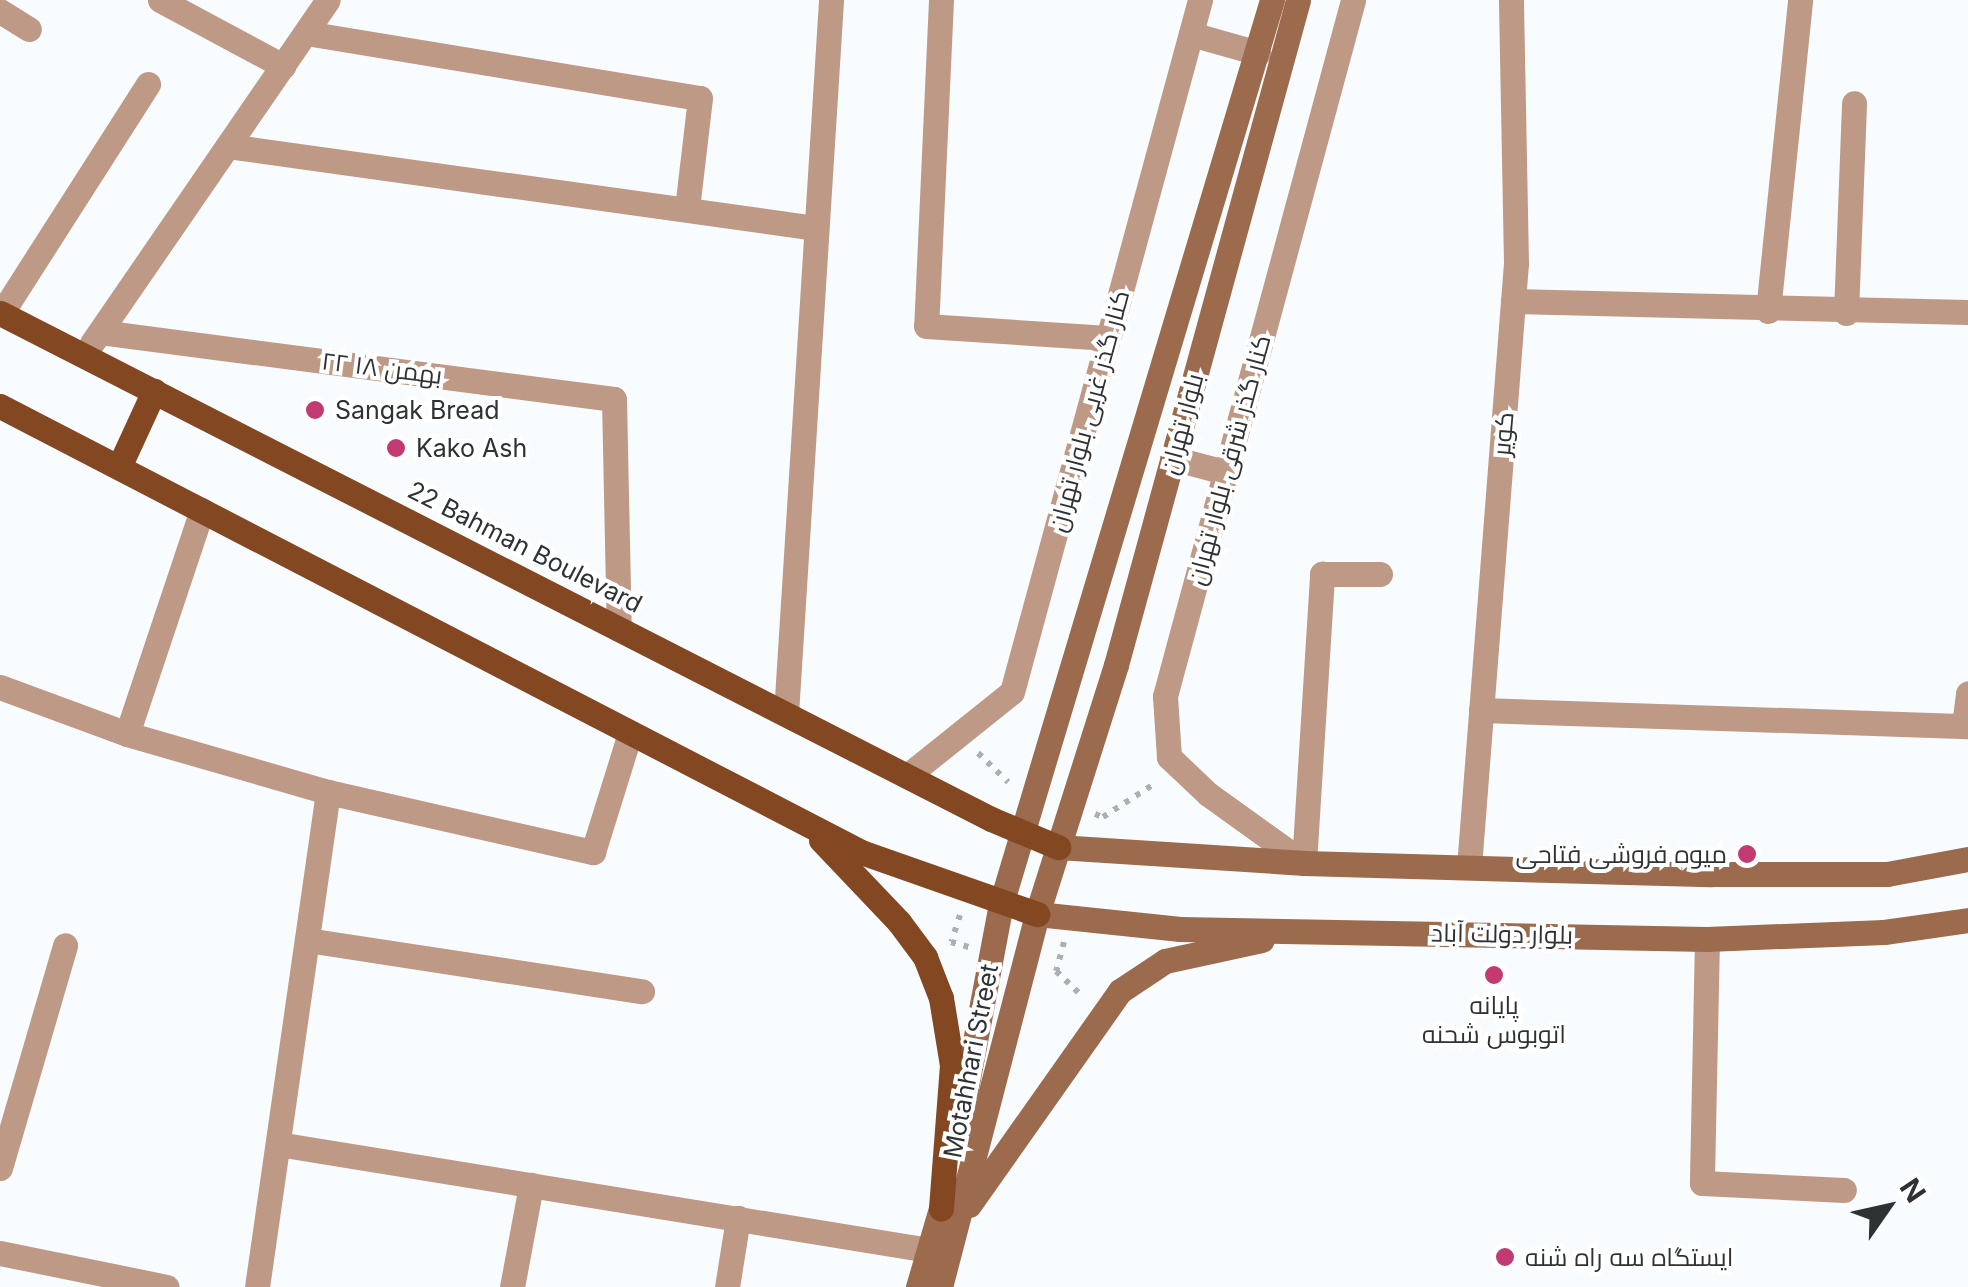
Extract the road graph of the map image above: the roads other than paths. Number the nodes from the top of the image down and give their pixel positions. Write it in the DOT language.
graph roads {
  1 [pos="160,0"];
  2 [pos="328,0"];
  3 [pos="831,0"];
  4 [pos="940,0"];
  5 [pos="1200,0"];
  6 [pos="1272,0"];
  7 [pos="1298,0"];
  8 [pos="1352,0"];
  9 [pos="1511,0"];
  10 [pos="1800,0"];
  11 [pos="0,11"];
  12 [pos="29,29"];
  13 [pos="306,33"];
  14 [pos="1191,34"];
  15 [pos="1258,53"];
  16 [pos="283,66"];
  17 [pos="148,84"];
  18 [pos="1854,103"];
  19 [pos="228,146"];
  20 [pos="686,209"];
  21 [pos="816,228"];
  22 [pos="1514,301"];
  23 [pos="1768,311"];
  24 [pos="1968,312"];
  25 [pos="1846,313"];
  26 [pos="1,314"];
  27 [pos="100,332"];
  28 [pos="1108,338"];
  29 [pos="83,356"];
  30 [pos="154,391"];
  31 [pos="0,406"];
  32 [pos="1172,458"];
  33 [pos="119,466"];
  34 [pos="1225,472"];
  35 [pos="202,510"];
  36 [pos="1380,574"];
  37 [pos="619,629"];
  38 [pos="0,687"];
  39 [pos="1968,693"];
  40 [pos="1481,710"];
  41 [pos="786,714"];
  42 [pos="1966,726"];
  43 [pos="630,732"];
  44 [pos="127,734"];
  45 [pos="907,776"];
  46 [pos="328,792"];
  47 [pos="803,822"];
  48 [pos="1022,834"];
  49 [pos="1058,847"];
  50 [pos="1968,858"];
  51 [pos="1304,863"];
  52 [pos="1469,867"];
  53 [pos="1001,904"];
  54 [pos="1037,914"];
  55 [pos="1965,923"];
  56 [pos="1307,930"];
  57 [pos="1707,939"];
  58 [pos="307,940"];
  59 [pos="65,945"];
  60 [pos="642,990"];
  61 [pos="278,1144"];
  62 [pos="2,1154"];
  63 [pos="532,1185"];
  64 [pos="1844,1190"];
  65 [pos="951,1213"];
  66 [pos="738,1218"];
  67 [pos="929,1250"];
  68 [pos="0,1252"];
  69 [pos="166,1287"];
  70 [pos="257,1287"];
  71 [pos="512,1287"];
  72 [pos="727,1287"];
  73 [pos="918,1287"];
  74 [pos="940,1287"];
  1 -- 16 [label="street"];
  2 -- 13 [label="street"];
  3 -- 21 [label="street"];
  4 -- 28 [label="street"];
  5 -- 14 [label="street, کنار گذر غربی بلوار تهران"];
  6 -- 15 [label="main road, بلوار تهران"];
  7 -- 32 [label="main road, بلوار تهران"];
  8 -- 34 [label="street, کنار گذر شرقی بلوار تهران"];
  9 -- 22 [label="street, کویر"];
  10 -- 23 [label="street"];
  11 -- 12 [label="street"];
  13 -- 16 [label="street"];
  13 -- 20 [label="street"];
  14 -- 15 [label="street"];
  14 -- 28 [label="street, کنار گذر غربی بلوار تهران"];
  15 -- 48 [label="main road, بلوار تهران"];
  16 -- 19 [label="street"];
  17 -- 26 [label="street"];
  18 -- 25 [label="street"];
  19 -- 20 [label="street"];
  19 -- 27 [label="street"];
  20 -- 21 [label="street"];
  21 -- 41 [label="street"];
  22 -- 23 [label="street"];
  22 -- 40 [label="street, کویر"];
  23 -- 25 [label="street"];
  24 -- 25 [label="street"];
  26 -- 29 [label="main road, 22 Bahman Boulevard"];
  27 -- 29 [label="street"];
  27 -- 37 [label="street, ۲۲ بهمن ۱۸"];
  28 -- 45 [label="street, کنار گذر غربی بلوار تهران"];
  29 -- 30 [label="main road, 22 Bahman Boulevard"];
  30 -- 33 [label="main road"];
  30 -- 37 [label="main road, 22 Bahman Boulevard"];
  31 -- 33 [label="main road"];
  32 -- 34 [label="street"];
  32 -- 49 [label="main road, بلوار تهران"];
  33 -- 35 [label="main road"];
  34 -- 51 [label="street, کنار گذر شرقی بلوار تهران"];
  35 -- 43 [label="main road"];
  35 -- 44 [label="street"];
  36 -- 51 [label="street"];
  37 -- 41 [label="main road, 22 Bahman Boulevard"];
  38 -- 44 [label="street"];
  39 -- 42 [label="street"];
  40 -- 42 [label="street"];
  40 -- 52 [label="street, کویر"];
  41 -- 45 [label="main road, 22 Bahman Boulevard"];
  43 -- 46 [label="street"];
  43 -- 47 [label="main road"];
  44 -- 46 [label="street"];
  45 -- 48 [label="main road, 22 Bahman Boulevard"];
  46 -- 58 [label="street"];
  47 -- 53 [label="main road"];
  47 -- 65 [label="main road"];
  48 -- 49 [label="main road, 22 Bahman Boulevard"];
  48 -- 53 [label="main road, Motahhari Street"];
  49 -- 51 [label="main road"];
  49 -- 54 [label="main road, Motahhari Street"];
  50 -- 52 [label="main road"];
  51 -- 52 [label="main road"];
  53 -- 54 [label="main road"];
  53 -- 65 [label="main road, Motahhari Street"];
  54 -- 56 [label="main road, بلوار دولت آباد"];
  54 -- 65 [label="main road, Motahhari Street"];
  55 -- 57 [label="main road, بلوار دولت آباد"];
  56 -- 57 [label="main road, بلوار دولت آباد"];
  56 -- 65 [label="main road"];
  57 -- 64 [label="street"];
  58 -- 60 [label="street"];
  58 -- 61 [label="street"];
  59 -- 62 [label="street"];
  61 -- 63 [label="street"];
  61 -- 70 [label="street"];
  63 -- 66 [label="street"];
  63 -- 71 [label="street"];
  65 -- 67 [label="main road, Motahhari Street"];
  65 -- 74 [label="main road, Motahhari Street"];
  66 -- 67 [label="street"];
  66 -- 72 [label="street"];
  67 -- 73 [label="main road, Motahhari Street"];
  68 -- 69 [label="street"];
}
